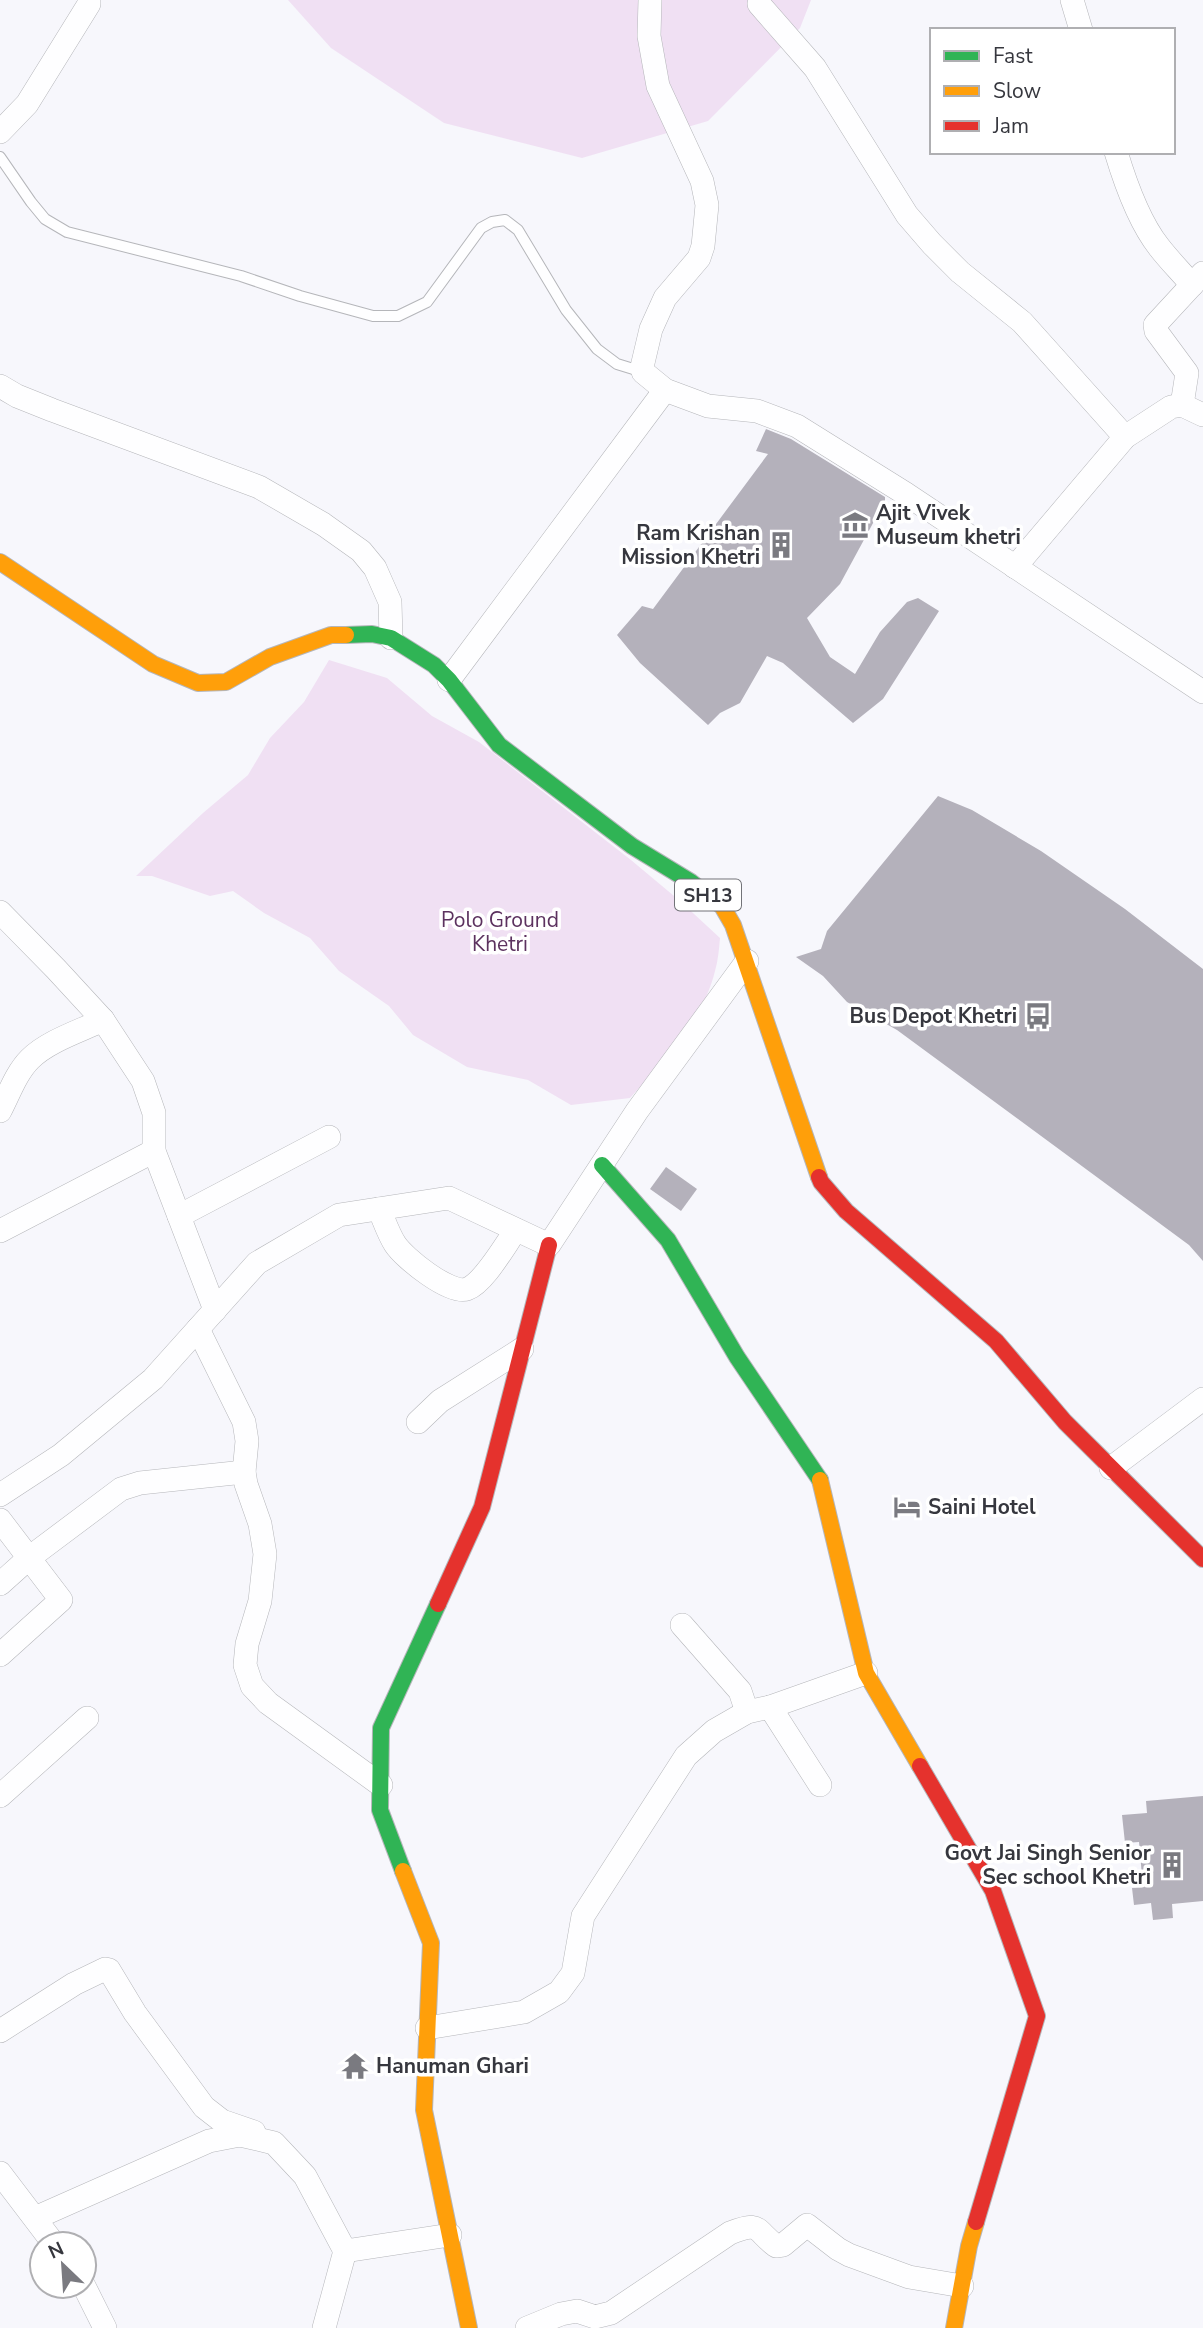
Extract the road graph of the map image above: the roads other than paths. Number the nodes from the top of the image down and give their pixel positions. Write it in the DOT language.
graph roads {
  1 [pos="89,0"];
  2 [pos="650,0"];
  3 [pos="1072,0"];
  4 [pos="759,4"];
  5 [pos="1080,28"];
  6 [pos="0,132"];
  7 [pos="1117,154"];
  8 [pos="0,158"];
  9 [pos="1197,279"];
  10 [pos="1195,369"];
  11 [pos="643,372"];
  12 [pos="0,386"];
  13 [pos="665,390"];
  14 [pos="1193,410"];
  15 [pos="1125,437"];
  16 [pos="0,562"];
  17 [pos="1014,567"];
  18 [pos="391,638"];
  19 [pos="449,680"];
  20 [pos="1203,692"];
  21 [pos="0,912"];
  22 [pos="747,961"];
  23 [pos="103,1020"];
  24 [pos="0,1111"];
  25 [pos="329,1138"];
  26 [pos="154,1151"];
  27 [pos="602,1164"];
  28 [pos="379,1209"];
  29 [pos="179,1216"];
  30 [pos="516,1230"];
  31 [pos="0,1231"];
  32 [pos="549,1245"];
  33 [pos="215,1310"];
  34 [pos="198,1329"];
  35 [pos="522,1349"];
  36 [pos="1203,1399"];
  37 [pos="418,1422"];
  38 [pos="1111,1468"];
  39 [pos="244,1472"];
  40 [pos="0,1495"];
  41 [pos="0,1520"];
  42 [pos="29,1558"];
  43 [pos="1203,1559"];
  44 [pos="0,1584"];
  45 [pos="682,1625"];
  46 [pos="0,1656"];
  47 [pos="866,1673"];
  48 [pos="770,1707"];
  49 [pos="747,1712"];
  50 [pos="87,1718"];
  51 [pos="380,1785"];
  52 [pos="820,1785"];
  53 [pos="0,1796"];
  54 [pos="427,2028"];
  55 [pos="0,2031"];
  56 [pos="274,2143"];
  57 [pos="0,2173"];
  58 [pos="34,2218"];
  59 [pos="43,2230"];
  60 [pos="450,2235"];
  61 [pos="345,2251"];
  62 [pos="962,2286"];
  63 [pos="91,2300"];
  64 [pos="105,2328"];
  65 [pos="324,2328"];
  66 [pos="469,2328"];
  67 [pos="527,2328"];
  68 [pos="954,2328"];
  1 -- 6 [label="street"];
  2 -- 11 [label="street"];
  3 -- 5 [label="street"];
  4 -- 15 [label="street"];
  7 -- 9 [label="street"];
  8 -- 11 [label="lane"];
  9 -- 10 [label="street"];
  10 -- 14 [label="street"];
  11 -- 13 [label="street"];
  12 -- 18 [label="street"];
  13 -- 17 [label="street"];
  13 -- 19 [label="street"];
  14 -- 15 [label="street"];
  15 -- 17 [label="street"];
  16 -- 18 [label="street, SH13"];
  17 -- 20 [label="street"];
  18 -- 19 [label="street, SH13"];
  19 -- 22 [label="street, SH13"];
  21 -- 23 [label="street"];
  22 -- 27 [label="street"];
  22 -- 38 [label="street, SH13"];
  23 -- 24 [label="street"];
  23 -- 26 [label="street"];
  25 -- 29 [label="street"];
  26 -- 29 [label="street"];
  26 -- 31 [label="street"];
  27 -- 32 [label="street"];
  27 -- 47 [label="street"];
  28 -- 30 [label="street"];
  28 -- 30 [label="street"];
  28 -- 33 [label="street"];
  29 -- 33 [label="street"];
  30 -- 32 [label="street"];
  32 -- 35 [label="street"];
  33 -- 34 [label="street"];
  34 -- 39 [label="street"];
  34 -- 40 [label="street"];
  35 -- 37 [label="street"];
  35 -- 51 [label="street"];
  36 -- 38 [label="street"];
  38 -- 43 [label="street, SH13"];
  39 -- 42 [label="street"];
  39 -- 51 [label="street"];
  41 -- 42 [label="street"];
  42 -- 44 [label="street"];
  42 -- 46 [label="street"];
  45 -- 49 [label="street"];
  47 -- 48 [label="street"];
  47 -- 62 [label="street"];
  48 -- 49 [label="street"];
  48 -- 52 [label="street"];
  49 -- 54 [label="street"];
  50 -- 53 [label="street"];
  51 -- 54 [label="street"];
  54 -- 60 [label="street"];
  55 -- 56 [label="street"];
  56 -- 58 [label="street"];
  56 -- 61 [label="street"];
  57 -- 58 [label="street"];
  58 -- 59 [label="street"];
  60 -- 61 [label="street"];
  60 -- 66 [label="street"];
  61 -- 65 [label="street"];
  62 -- 67 [label="street"];
  62 -- 68 [label="street"];
  63 -- 64 [label="street"];
}
